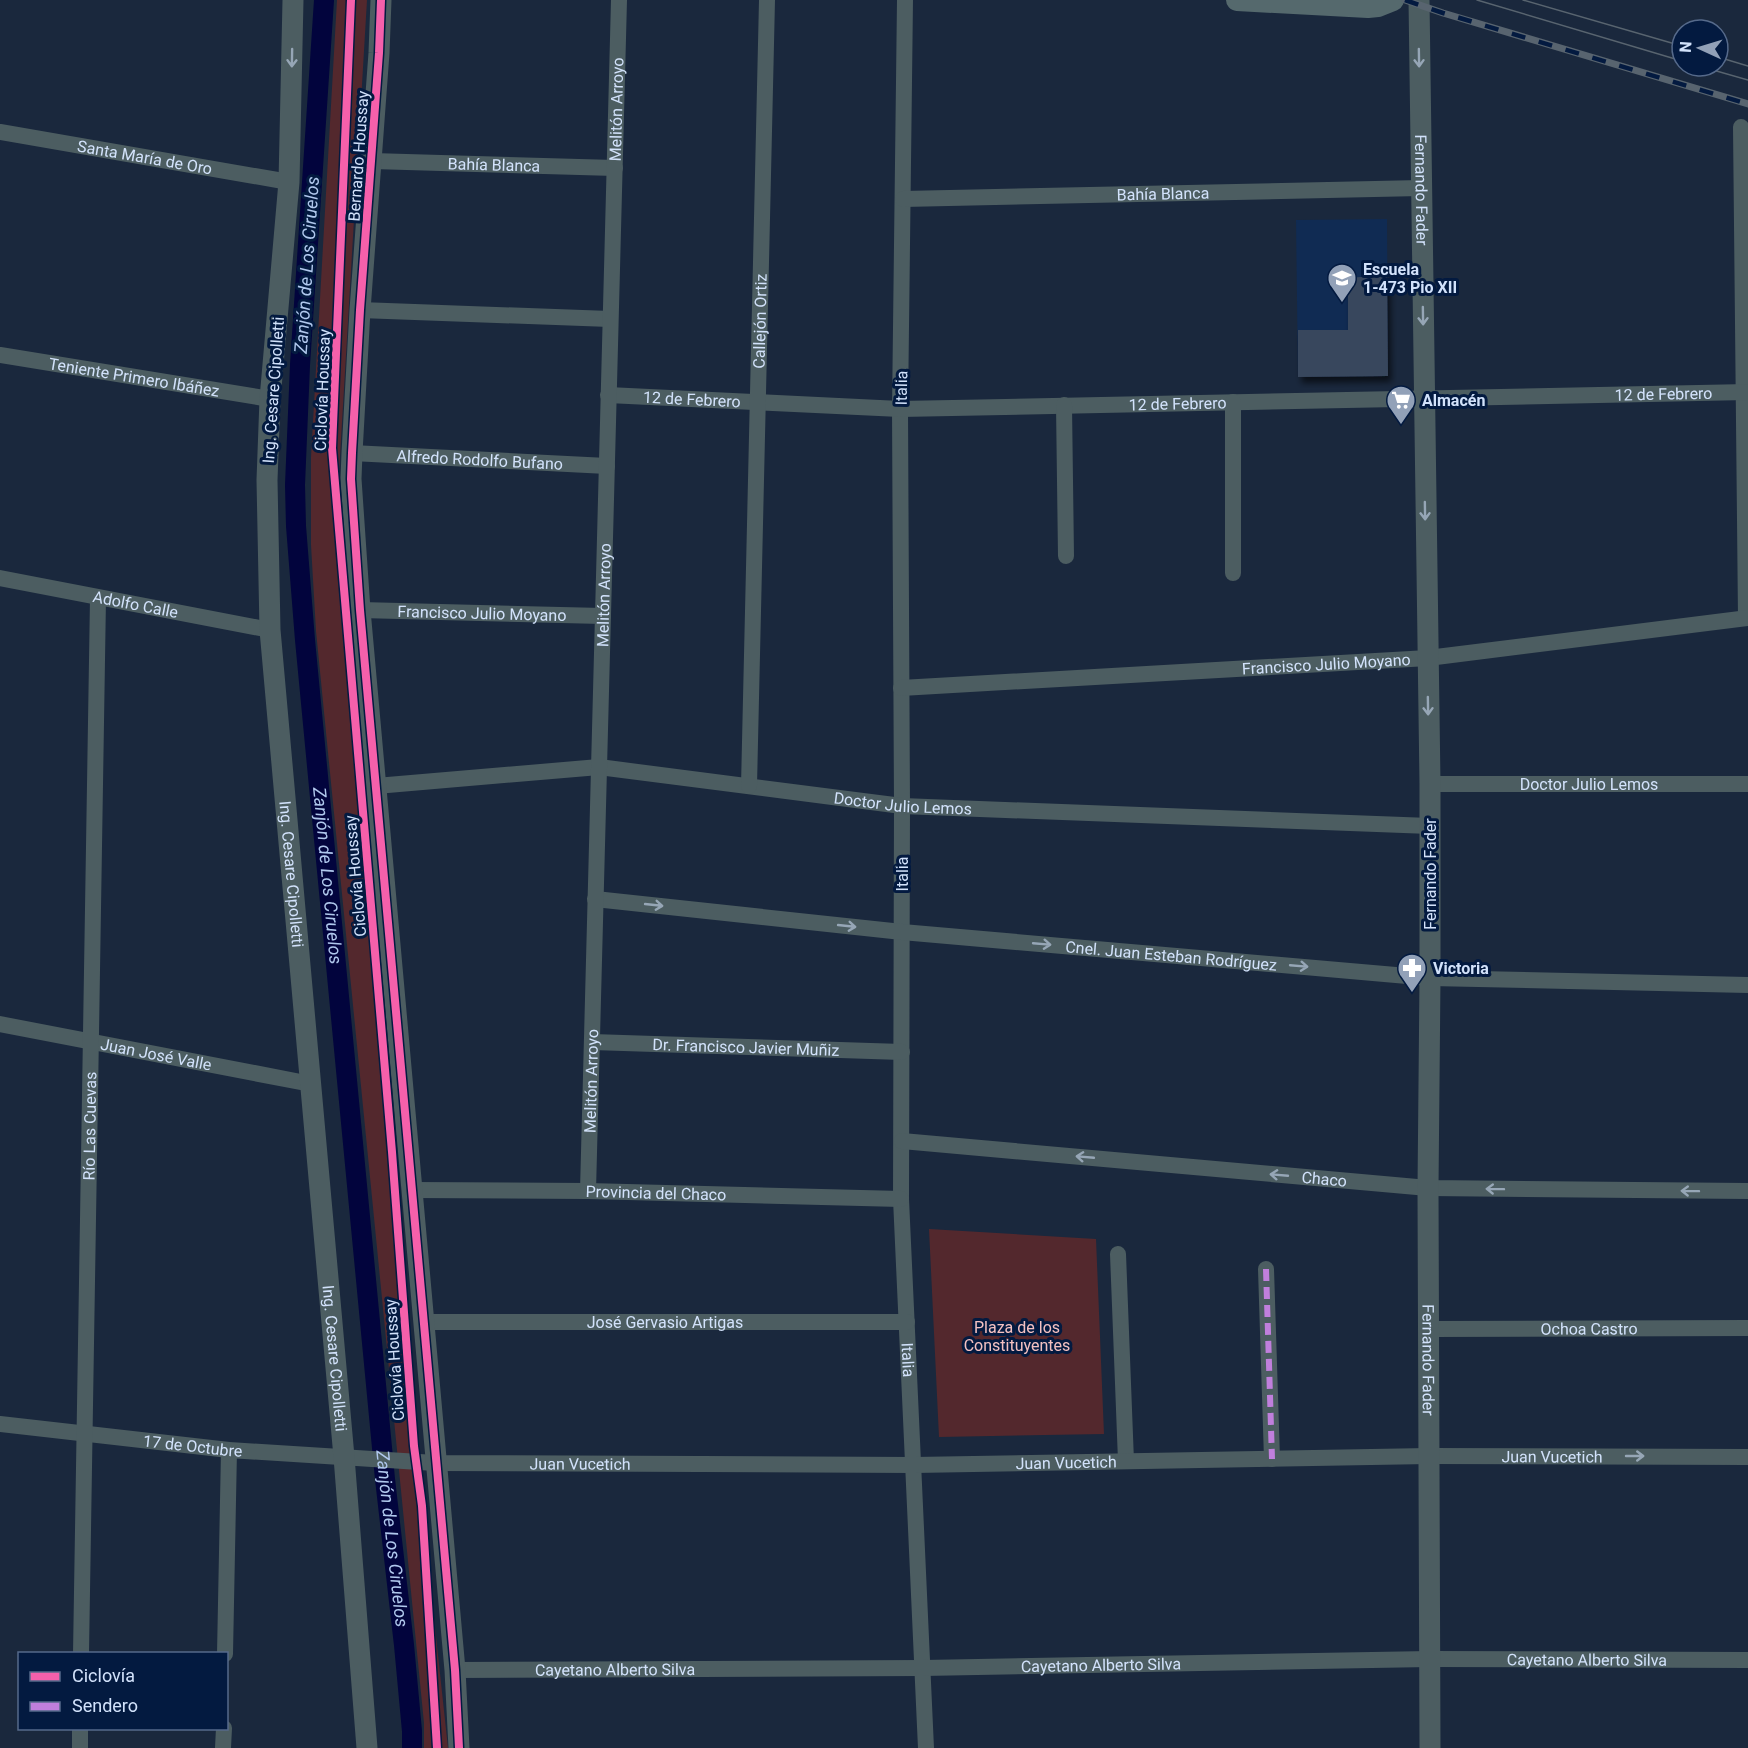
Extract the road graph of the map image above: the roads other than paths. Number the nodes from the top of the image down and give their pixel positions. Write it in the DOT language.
graph roads {
  1 [pos="293,0"];
  2 [pos="381,0"];
  3 [pos="619,0"];
  4 [pos="767,0"];
  5 [pos="905,0"];
  6 [pos="1237,0"];
  7 [pos="1393,0"];
  8 [pos="1419,0"];
  9 [pos="1741,127"];
  10 [pos="0,132"];
  11 [pos="372,161"];
  12 [pos="615,168"];
  13 [pos="289,182"];
  14 [pos="1421,188"];
  15 [pos="903,199"];
  16 [pos="360,310"];
  17 [pos="610,319"];
  18 [pos="0,355"];
  19 [pos="1746,392"];
  20 [pos="609,395"];
  21 [pos="1424,398"];
  22 [pos="270,399"];
  23 [pos="1233,402"];
  24 [pos="757,403"];
  25 [pos="1064,405"];
  26 [pos="900,409"];
  27 [pos="352,453"];
  28 [pos="607,466"];
  29 [pos="1066,556"];
  30 [pos="1233,573"];
  31 [pos="0,578"];
  32 [pos="98,598"];
  33 [pos="360,610"];
  34 [pos="603,616"];
  35 [pos="1747,618"];
  36 [pos="270,630"];
  37 [pos="1428,657"];
  38 [pos="902,688"];
  39 [pos="599,766"];
  40 [pos="1430,784"];
  41 [pos="1748,784"];
  42 [pos="376,786"];
  43 [pos="749,786"];
  44 [pos="902,806"];
  45 [pos="1430,826"];
  46 [pos="595,899"];
  47 [pos="902,932"];
  48 [pos="1430,978"];
  49 [pos="1748,985"];
  50 [pos="0,1023"];
  51 [pos="91,1042"];
  52 [pos="592,1042"];
  53 [pos="902,1052"];
  54 [pos="311,1084"];
  55 [pos="902,1141"];
  56 [pos="1428,1188"];
  57 [pos="412,1190"];
  58 [pos="588,1191"];
  59 [pos="1748,1191"];
  60 [pos="901,1199"];
  61 [pos="1118,1254"];
  62 [pos="1266,1269"];
  63 [pos="423,1322"];
  64 [pos="907,1322"];
  65 [pos="1748,1328"];
  66 [pos="1430,1329"];
  67 [pos="0,1425"];
  68 [pos="85,1433"];
  69 [pos="228,1450"];
  70 [pos="1429,1456"];
  71 [pos="344,1457"];
  72 [pos="1748,1457"];
  73 [pos="1272,1459"];
  74 [pos="391,1460"];
  75 [pos="1126,1461"];
  76 [pos="435,1463"];
  77 [pos="914,1465"];
  78 [pos="81,1652"];
  79 [pos="225,1652"];
  80 [pos="1430,1659"];
  81 [pos="1748,1660"];
  82 [pos="923,1668"];
  83 [pos="455,1670"];
  84 [pos="80,1730"];
  85 [pos="224,1730"];
  86 [pos="80,1748"];
  87 [pos="223,1748"];
  88 [pos="368,1748"];
  89 [pos="459,1748"];
  90 [pos="926,1748"];
  91 [pos="1430,1748"];
  1 -- 13 [label="street, Ing. Cesare Cipolletti, one-way"];
  2 -- 11 [label="street, Bernardo Houssay"];
  3 -- 12 [label="street, Melitón Arroyo"];
  4 -- 24 [label="street, Callejón Ortiz"];
  5 -- 15 [label="street, Italia"];
  6 -- 7 [label="main road"];
  8 -- 14 [label="street, Fernando Fader, one-way"];
  9 -- 19 [label="street"];
  10 -- 13 [label="street, Santa María de Oro"];
  11 -- 12 [label="street, Bahía Blanca"];
  11 -- 16 [label="street, Bernardo Houssay"];
  12 -- 17 [label="street, Melitón Arroyo"];
  13 -- 22 [label="street, Ing. Cesare Cipolletti"];
  14 -- 15 [label="street, Bahía Blanca"];
  14 -- 21 [label="street, Fernando Fader, one-way"];
  15 -- 26 [label="street, Italia"];
  16 -- 17 [label="street"];
  16 -- 27 [label="street, Bernardo Houssay"];
  17 -- 20 [label="street, Melitón Arroyo"];
  18 -- 22 [label="street, Teniente Primero Ibáñez"];
  19 -- 21 [label="street, 12 de Febrero"];
  19 -- 35 [label="street"];
  20 -- 24 [label="street, 12 de Febrero"];
  20 -- 28 [label="street, Melitón Arroyo"];
  21 -- 23 [label="street, 12 de Febrero"];
  21 -- 37 [label="street, Fernando Fader, one-way"];
  22 -- 36 [label="street, Ing. Cesare Cipolletti"];
  23 -- 25 [label="street, 12 de Febrero"];
  23 -- 30 [label="street"];
  24 -- 26 [label="street, 12 de Febrero"];
  24 -- 43 [label="street, Callejón Ortiz"];
  25 -- 26 [label="street, 12 de Febrero"];
  25 -- 29 [label="street"];
  26 -- 38 [label="street, Italia"];
  27 -- 28 [label="street, Alfredo Rodolfo Bufano"];
  27 -- 33 [label="street, Bernardo Houssay"];
  28 -- 34 [label="street, Melitón Arroyo"];
  31 -- 32 [label="street, Adolfo Calle"];
  32 -- 36 [label="street, Adolfo Calle"];
  32 -- 51 [label="street, Río Las Cuevas"];
  33 -- 34 [label="street, Francisco Julio Moyano"];
  33 -- 42 [label="street, Bernardo Houssay"];
  34 -- 39 [label="street, Melitón Arroyo"];
  35 -- 37 [label="street, Francisco Julio Moyano"];
  36 -- 54 [label="street, Ing. Cesare Cipolletti"];
  37 -- 38 [label="street, Francisco Julio Moyano"];
  37 -- 40 [label="street, Fernando Fader, one-way"];
  38 -- 44 [label="street, Italia"];
  39 -- 42 [label="street, Doctor Julio Lemos"];
  39 -- 43 [label="street, Doctor Julio Lemos"];
  39 -- 46 [label="street, Melitón Arroyo"];
  40 -- 41 [label="street, Doctor Julio Lemos"];
  40 -- 45 [label="street, Fernando Fader"];
  42 -- 57 [label="street, Bernardo Houssay"];
  43 -- 44 [label="street, Doctor Julio Lemos"];
  44 -- 45 [label="street, Doctor Julio Lemos"];
  44 -- 47 [label="street, Italia"];
  45 -- 48 [label="street, Fernando Fader"];
  46 -- 47 [label="street, Cnel. Juan Esteban Rodríguez, one-way"];
  46 -- 52 [label="street, Melitón Arroyo"];
  47 -- 48 [label="street, Cnel. Juan Esteban Rodríguez, one-way"];
  47 -- 53 [label="street, Italia"];
  48 -- 49 [label="street, Cnel. Juan Esteban Rodríguez"];
  48 -- 56 [label="street, Fernando Fader"];
  50 -- 51 [label="street, Juan José Valle"];
  51 -- 54 [label="street, Juan José Valle"];
  51 -- 68 [label="street, Río Las Cuevas"];
  52 -- 53 [label="street, Dr. Francisco Javier Muñiz"];
  52 -- 58 [label="street, Melitón Arroyo"];
  53 -- 55 [label="street, Italia"];
  54 -- 71 [label="street, Ing. Cesare Cipolletti"];
  56 -- 55 [label="street, Chaco, one-way"];
  55 -- 60 [label="street, Italia"];
  59 -- 56 [label="street, Chaco, one-way"];
  56 -- 66 [label="street, Fernando Fader"];
  57 -- 58 [label="street, Provincia del Chaco"];
  57 -- 63 [label="street, Bernardo Houssay"];
  58 -- 60 [label="street, Provincia del Chaco"];
  60 -- 64 [label="street, Italia"];
  61 -- 75 [label="street"];
  62 -- 73 [label="street"];
  63 -- 64 [label="street, José Gervasio Artigas"];
  63 -- 76 [label="street, Bernardo Houssay"];
  64 -- 77 [label="street, Italia"];
  65 -- 66 [label="street, Ochoa Castro"];
  66 -- 70 [label="street, Fernando Fader"];
  67 -- 68 [label="street, 17 de Octubre"];
  68 -- 69 [label="street, 17 de Octubre"];
  68 -- 78 [label="street, Río Las Cuevas"];
  69 -- 71 [label="street, 17 de Octubre"];
  69 -- 79 [label="street"];
  70 -- 72 [label="street, Juan Vucetich, one-way"];
  70 -- 73 [label="street, Juan Vucetich"];
  70 -- 80 [label="street, Fernando Fader"];
  71 -- 74 [label="street, 17 de Octubre"];
  71 -- 88 [label="street, Ing. Cesare Cipolletti"];
  73 -- 75 [label="street, Juan Vucetich"];
  74 -- 76 [label="street, Juan Vucetich"];
  75 -- 77 [label="street, Juan Vucetich"];
  76 -- 77 [label="street, Juan Vucetich"];
  76 -- 83 [label="street, Bernardo Houssay"];
  77 -- 82 [label="street, Italia"];
  80 -- 81 [label="street, Cayetano Alberto Silva"];
  80 -- 82 [label="street, Cayetano Alberto Silva"];
  80 -- 91 [label="street, Fernando Fader"];
  82 -- 83 [label="street, Cayetano Alberto Silva"];
  82 -- 90 [label="street, Italia"];
  83 -- 89 [label="street, Bernardo Houssay"];
  84 -- 86 [label="street"];
  85 -- 87 [label="street"];
}
